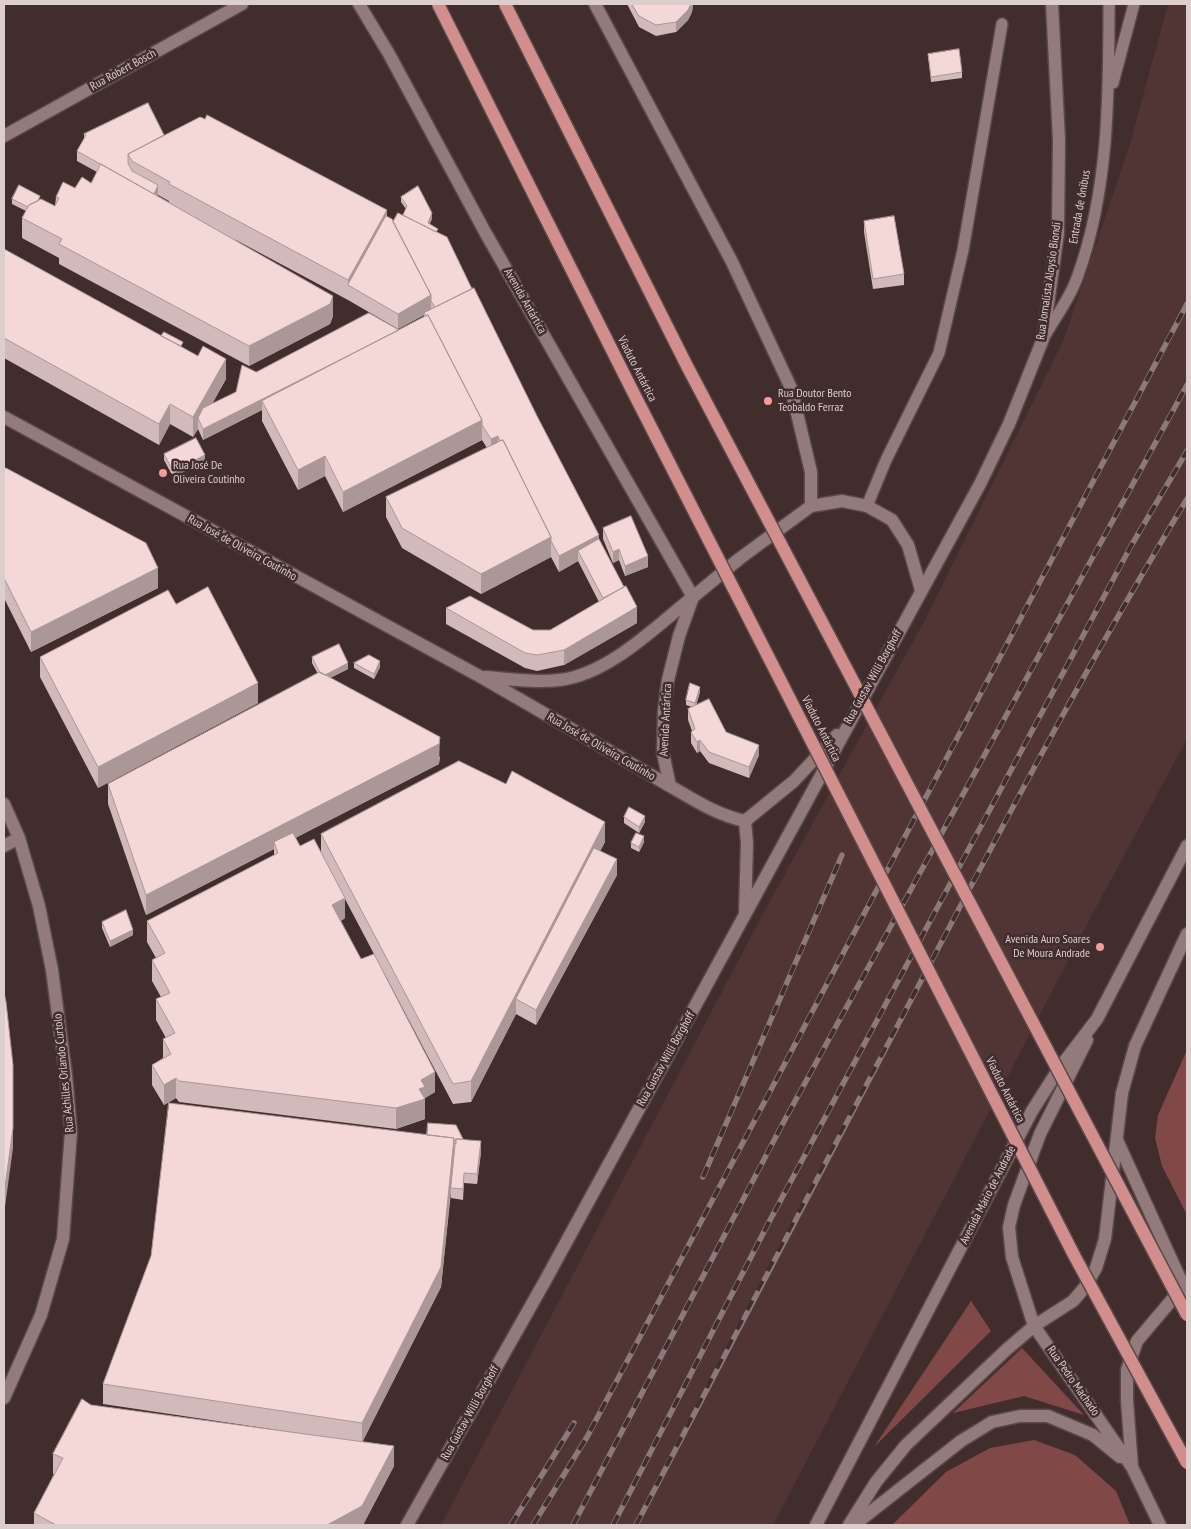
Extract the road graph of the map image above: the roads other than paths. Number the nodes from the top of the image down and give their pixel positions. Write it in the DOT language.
graph roads {
  1 [pos="242,4"];
  2 [pos="359,4"];
  3 [pos="438,4"];
  4 [pos="505,4"];
  5 [pos="595,4"];
  6 [pos="1052,4"];
  7 [pos="1110,4"];
  8 [pos="1134,4"];
  9 [pos="1002,24"];
  10 [pos="1108,100"];
  11 [pos="4,136"];
  12 [pos="1043,339"];
  13 [pos="4,417"];
  14 [pos="811,506"];
  15 [pos="867,506"];
  16 [pos="921,590"];
  17 [pos="693,597"];
  18 [pos="481,677"];
  19 [pos="846,726"];
  20 [pos="670,786"];
  21 [pos="4,804"];
  22 [pos="745,821"];
  23 [pos="19,838"];
  24 [pos="4,846"];
  25 [pos="1187,846"];
  26 [pos="744,916"];
  27 [pos="1187,934"];
  28 [pos="1097,1019"];
  29 [pos="1117,1140"];
  30 [pos="1186,1287"];
  31 [pos="1187,1315"];
  32 [pos="1034,1326"];
  33 [pos="4,1398"];
  34 [pos="1187,1463"];
  35 [pos="1132,1467"];
  36 [pos="407,1525"];
  37 [pos="816,1525"];
  38 [pos="849,1525"];
  39 [pos="854,1525"];
  40 [pos="1160,1525"];
  1 -- 11 [label="street, Rua Robert Bosch"];
  2 -- 17 [label="street, Avenida Antártica"];
  3 -- 34 [label="main road, Viaduto Antártica, bridge"];
  4 -- 31 [label="main road, bridge"];
  5 -- 14 [label="street"];
  6 -- 12 [label="street, Rua Jornalista Aloysio Biondi"];
  7 -- 10 [label="lane"];
  8 -- 10 [label="lane"];
  9 -- 15 [label="lane"];
  10 -- 12 [label="lane, Entrada de ônibus"];
  12 -- 16 [label="street, Rua Jornalista Aloysio Biondi"];
  13 -- 18 [label="street, Rua José de Oliveira Coutinho"];
  14 -- 15 [label="street"];
  14 -- 17 [label="street"];
  15 -- 16 [label="street"];
  16 -- 19 [label="street, Rua Gustav Willi Borghoff"];
  17 -- 18 [label="street, Rua José de Oliveira Coutinho"];
  17 -- 20 [label="street, Avenida Antártica"];
  18 -- 20 [label="street, Rua José de Oliveira Coutinho"];
  19 -- 22 [label="street"];
  19 -- 26 [label="street, Rua Gustav Willi Borghoff"];
  20 -- 22 [label="street"];
  21 -- 23 [label="street, Rua Achilles Orlando Curtolo"];
  22 -- 26 [label="street"];
  23 -- 24 [label="street"];
  23 -- 33 [label="street, Rua Achilles Orlando Curtolo"];
  25 -- 28 [label="street, Avenida Mário de Andrade"];
  26 -- 36 [label="street, Rua Gustav Willi Borghoff"];
  27 -- 29 [label="street"];
  28 -- 32 [label="street, Rua Pedro Machado"];
  28 -- 37 [label="street, Avenida Mário de Andrade"];
  29 -- 30 [label="street"];
  29 -- 32 [label="street"];
  30 -- 35 [label="street"];
  32 -- 35 [label="street, Rua Pedro Machado"];
  32 -- 38 [label="street"];
  35 -- 39 [label="street"];
  35 -- 40 [label="street, Rua Pedro Machado"];
}
